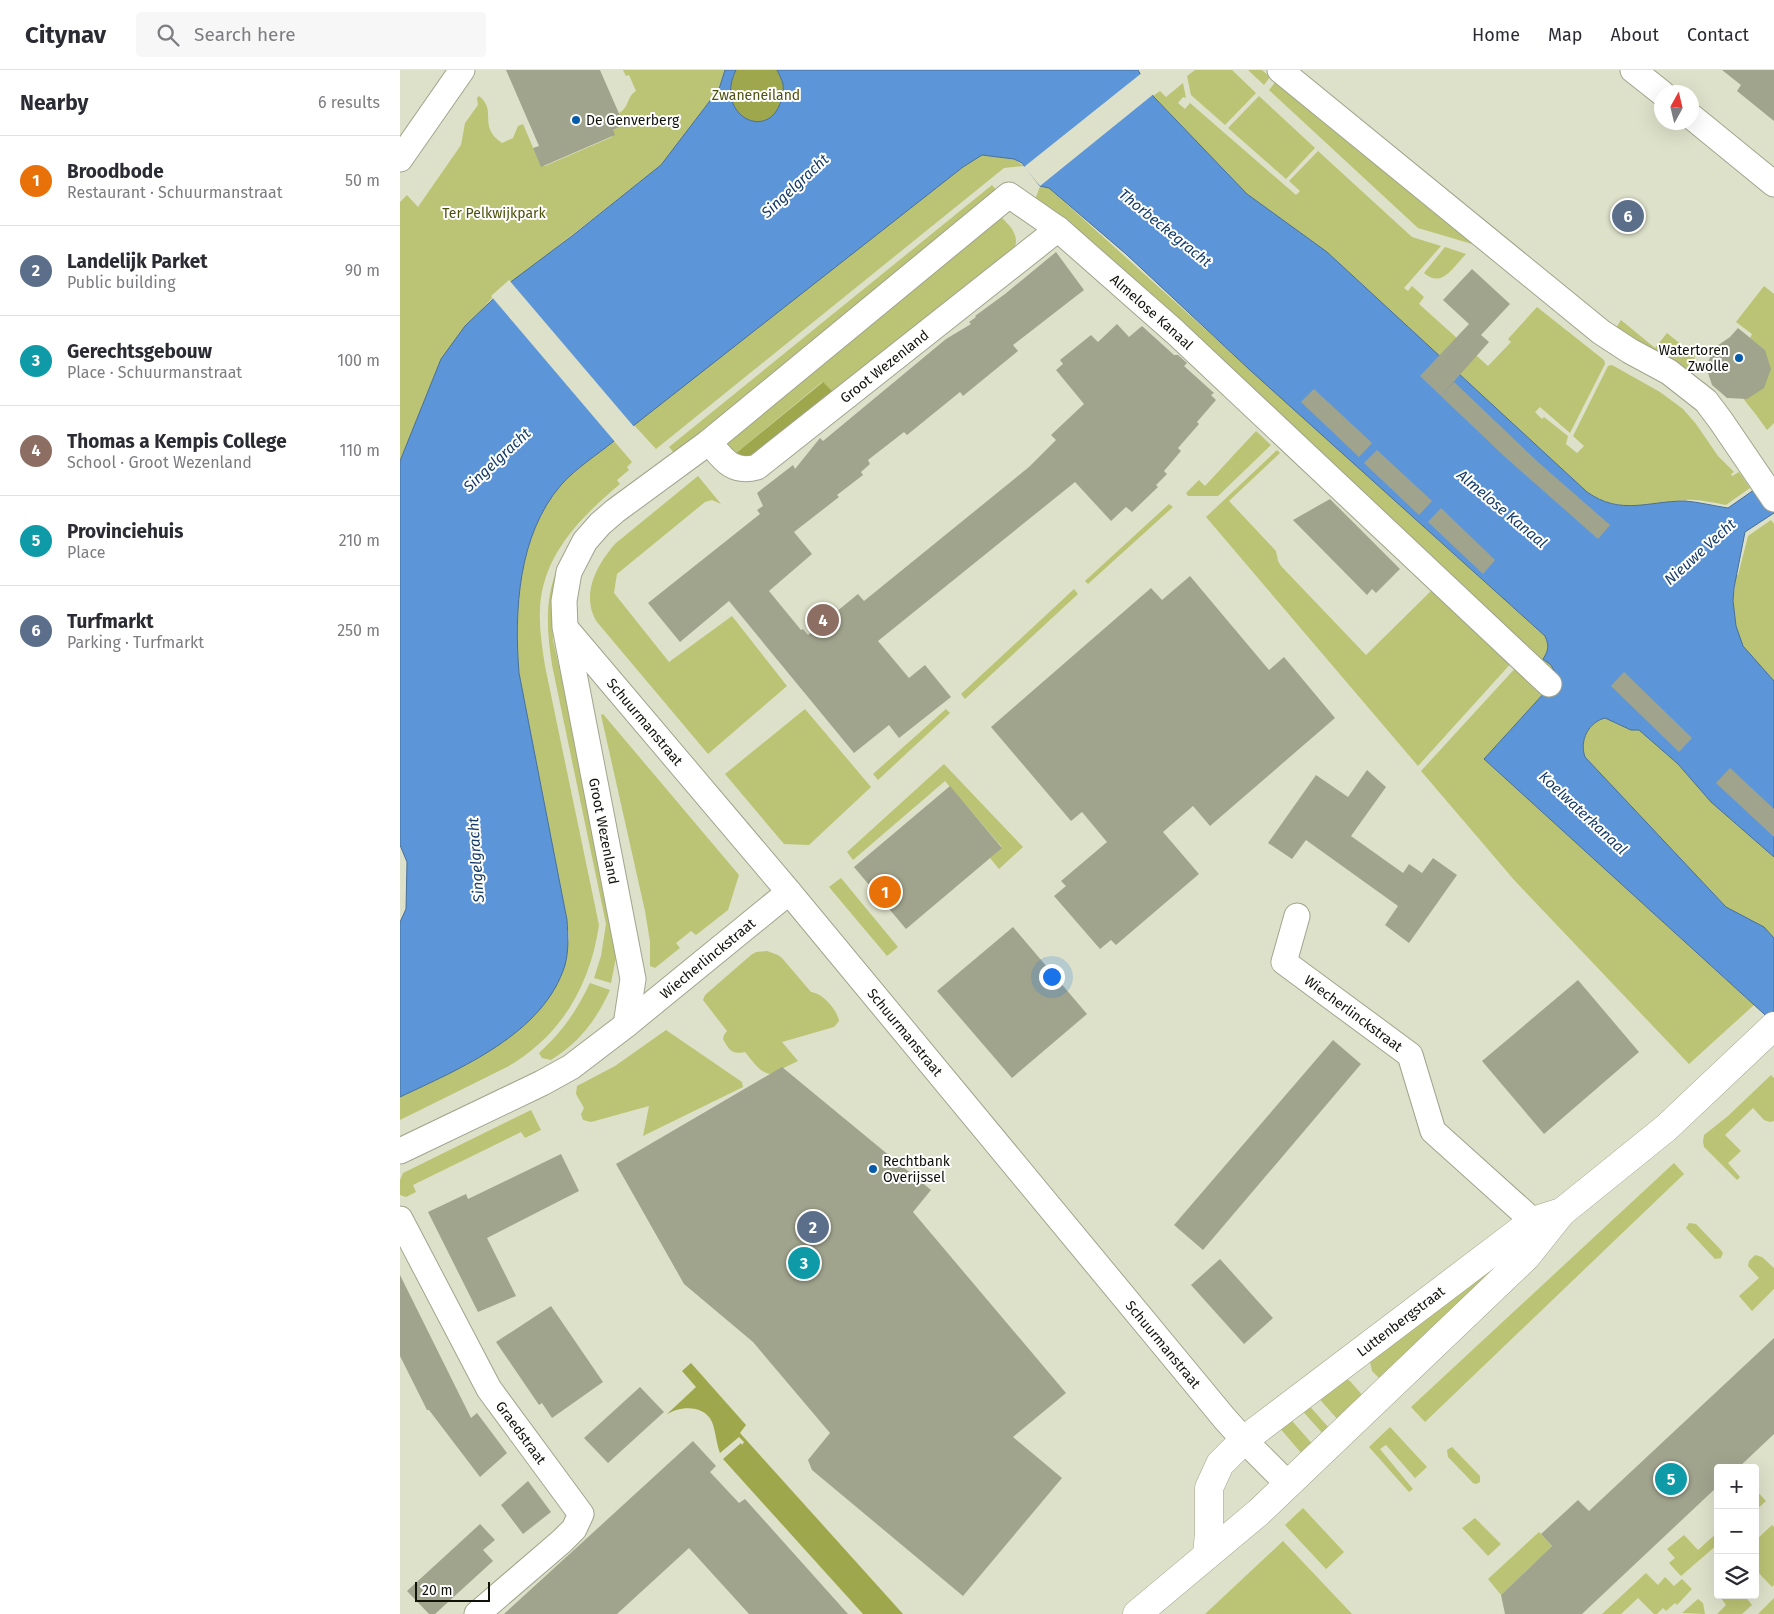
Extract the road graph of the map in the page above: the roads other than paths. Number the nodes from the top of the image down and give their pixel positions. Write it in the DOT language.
graph roads {
  1 [pos="462,70"];
  2 [pos="1280,70"];
  3 [pos="1634,70"];
  4 [pos="1654,86"];
  5 [pos="1699,123"];
  6 [pos="400,159"];
  7 [pos="1774,184"];
  8 [pos="1009,195"];
  9 [pos="1058,229"];
  10 [pos="709,442"];
  11 [pos="1774,499"];
  12 [pos="565,627"];
  13 [pos="1549,684"];
  14 [pos="789,892"];
  15 [pos="1297,916"];
  16 [pos="626,1025"];
  17 [pos="1768,1031"];
  18 [pos="400,1151"];
  19 [pos="1562,1212"];
  20 [pos="400,1219"];
  21 [pos="1533,1221"];
  22 [pos="1244,1440"];
  23 [pos="1288,1484"];
  24 [pos="1207,1555"];
  25 [pos="477,1614"];
  26 [pos="1137,1614"];
  1 -- 6 [label="street"];
  2 -- 11 [label="street"];
  3 -- 4 [label="street"];
  5 -- 7 [label="street"];
  8 -- 9 [label="street, Almelose Kanaal"];
  8 -- 10 [label="street, Groot Wezenland"];
  9 -- 10 [label="street, Groot Wezenland"];
  9 -- 13 [label="street, Almelose Kanaal"];
  10 -- 12 [label="street, Groot Wezenland"];
  12 -- 14 [label="street, Schuurmanstraat"];
  12 -- 16 [label="street, Groot Wezenland"];
  14 -- 16 [label="street, Wiecherlinckstraat"];
  14 -- 22 [label="street, Schuurmanstraat"];
  15 -- 21 [label="street, Wiecherlinckstraat"];
  16 -- 18 [label="street"];
  17 -- 19 [label="main road, Luttenbergstraat"];
  19 -- 21 [label="main road, Luttenbergstraat"];
  19 -- 23 [label="main road, Luttenbergstraat"];
  20 -- 25 [label="street, Graedstraat"];
  21 -- 22 [label="main road, Luttenbergstraat"];
  22 -- 23 [label="street"];
  22 -- 24 [label="main road, Luttenbergstraat"];
  23 -- 24 [label="main road, Luttenbergstraat"];
  24 -- 26 [label="main road, Luttenbergstraat"];
}
